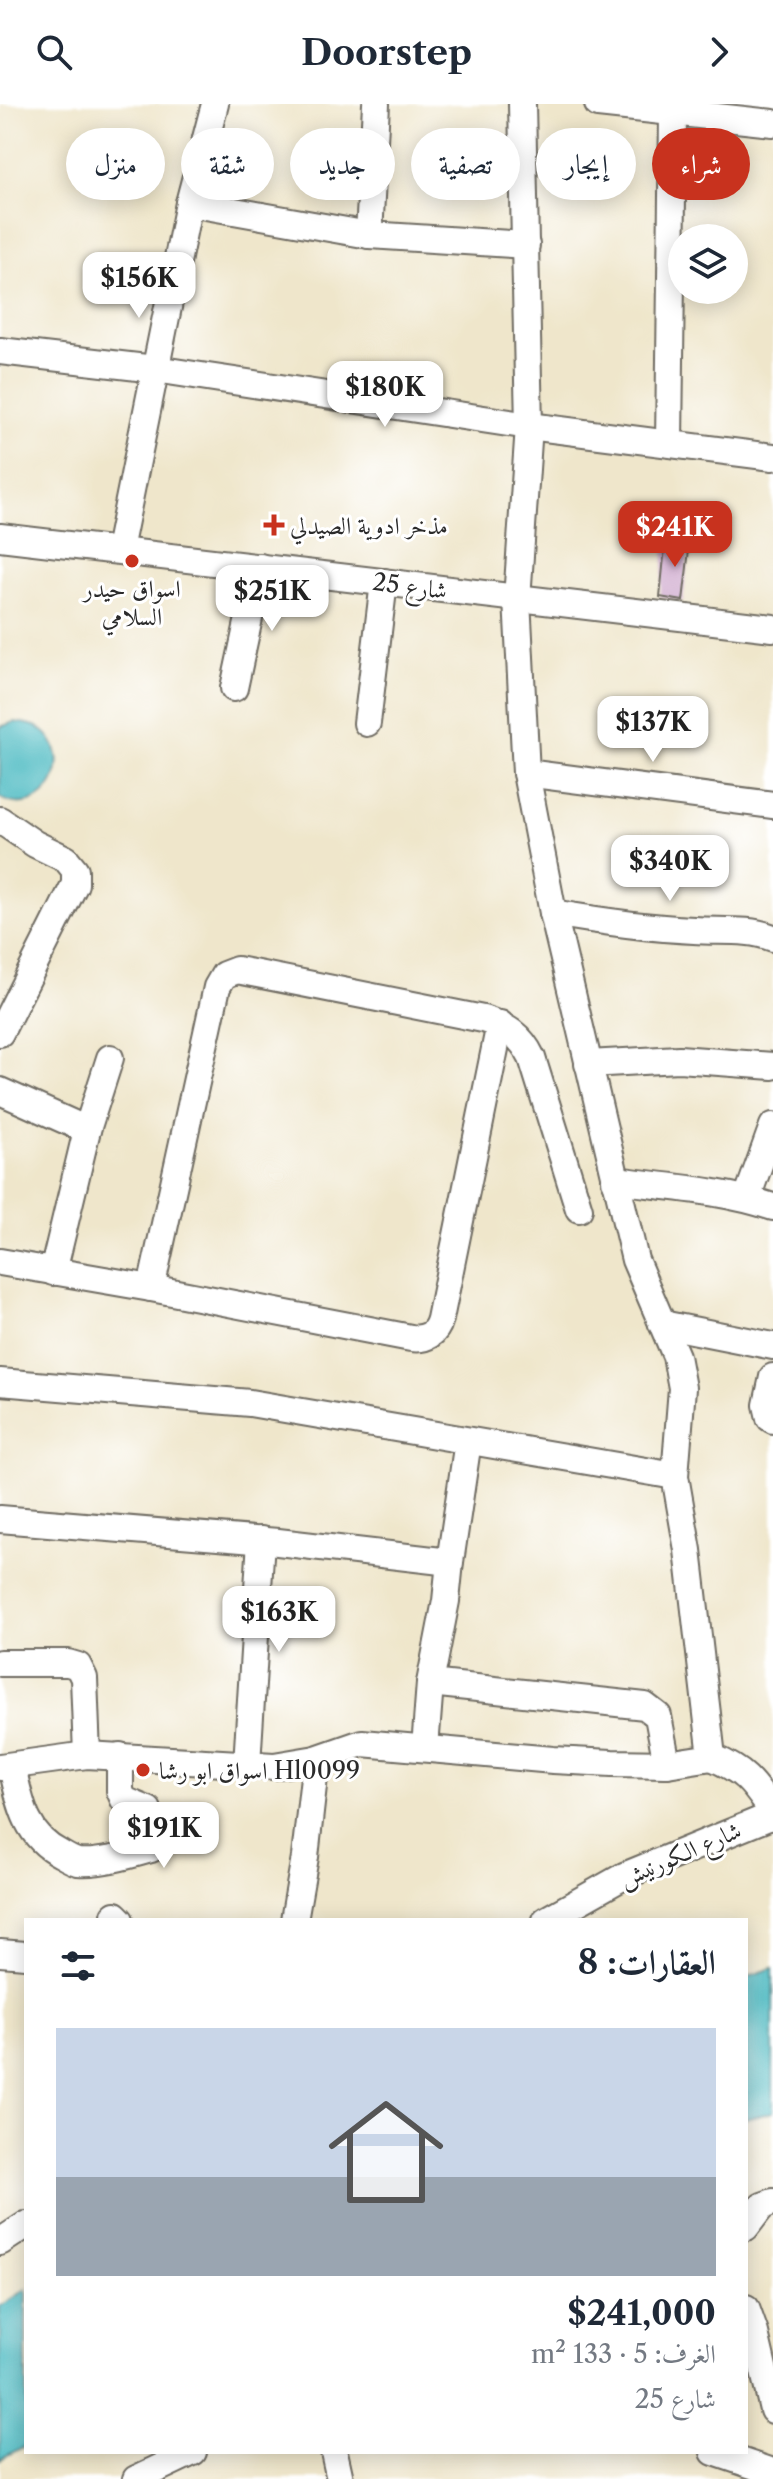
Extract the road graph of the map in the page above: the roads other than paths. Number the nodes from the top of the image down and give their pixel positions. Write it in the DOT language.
graph roads {
  1 [pos="215,104"];
  2 [pos="376,104"];
  3 [pos="522,104"];
  4 [pos="598,104"];
  5 [pos="673,113"];
  6 [pos="773,123"];
  7 [pos="189,203"];
  8 [pos="369,235"];
  9 [pos="526,245"];
  10 [pos="1,354"];
  11 [pos="155,369"];
  12 [pos="529,426"];
  13 [pos="669,443"];
  14 [pos="773,457"];
  15 [pos="0,537"];
  16 [pos="119,550"];
  17 [pos="260,567"];
  18 [pos="384,582"];
  19 [pos="517,599"];
  20 [pos="773,628"];
  21 [pos="234,688"];
  22 [pos="367,723"];
  23 [pos="526,773"];
  24 [pos="773,805"];
  25 [pos="0,820"];
  26 [pos="553,913"];
  27 [pos="773,938"];
  28 [pos="500,1024"];
  29 [pos="0,1033"];
  30 [pos="110,1058"];
  31 [pos="588,1064"];
  32 [pos="773,1066"];
  33 [pos="0,1091"];
  34 [pos="773,1126"];
  35 [pos="87,1130"];
  36 [pos="615,1180"];
  37 [pos="747,1198"];
  38 [pos="773,1207"];
  39 [pos="579,1209"];
  40 [pos="0,1262"];
  41 [pos="53,1272"];
  42 [pos="151,1288"];
  43 [pos="662,1324"];
  44 [pos="773,1346"];
  45 [pos="773,1377"];
  46 [pos="0,1382"];
  47 [pos="773,1420"];
  48 [pos="468,1441"];
  49 [pos="675,1476"];
  50 [pos="0,1519"];
  51 [pos="261,1540"];
  52 [pos="450,1562"];
  53 [pos="0,1663"];
  54 [pos="430,1683"];
  55 [pos="425,1748"];
  56 [pos="87,1755"];
  57 [pos="120,1756"];
  58 [pos="712,1757"];
  59 [pos="316,1759"];
  60 [pos="247,1764"];
  61 [pos="667,1764"];
  62 [pos="6,1766"];
  63 [pos="773,1813"];
  64 [pos="294,1918"];
  65 [pos="550,1918"];
  66 [pos="0,1953"];
  67 [pos="24,1955"];
  68 [pos="773,2202"];
  69 [pos="748,2224"];
  70 [pos="24,2226"];
  71 [pos="0,2242"];
  72 [pos="748,2314"];
  73 [pos="773,2410"];
  74 [pos="189,2454"];
  75 [pos="334,2454"];
  76 [pos="722,2454"];
  77 [pos="772,2467"];
  78 [pos="136,2479"];
  79 [pos="340,2479"];
  1 -- 7 [label="street"];
  2 -- 8 [label="street"];
  3 -- 9 [label="street"];
  4 -- 5 [label="street"];
  5 -- 6 [label="street"];
  5 -- 13 [label="street"];
  7 -- 8 [label="street"];
  7 -- 11 [label="street"];
  8 -- 9 [label="street"];
  9 -- 12 [label="street"];
  10 -- 11 [label="street"];
  11 -- 12 [label="street"];
  11 -- 16 [label="street"];
  12 -- 13 [label="street"];
  12 -- 19 [label="street"];
  13 -- 14 [label="street"];
  15 -- 16 [label="street, شارع 25"];
  16 -- 17 [label="street, شارع 25"];
  17 -- 18 [label="street, شارع 25"];
  17 -- 21 [label="street"];
  18 -- 19 [label="street, شارع 25"];
  18 -- 22 [label="street"];
  19 -- 20 [label="street, شارع 25"];
  19 -- 23 [label="street"];
  23 -- 24 [label="street"];
  23 -- 26 [label="street"];
  25 -- 29 [label="street"];
  26 -- 27 [label="street"];
  26 -- 31 [label="street"];
  28 -- 39 [label="street"];
  28 -- 42 [label="street"];
  28 -- 42 [label="street"];
  30 -- 35 [label="street"];
  31 -- 32 [label="street"];
  31 -- 36 [label="street"];
  33 -- 35 [label="street"];
  34 -- 37 [label="street"];
  35 -- 41 [label="street"];
  36 -- 37 [label="street"];
  36 -- 43 [label="street"];
  37 -- 38 [label="street"];
  40 -- 41 [label="street"];
  41 -- 42 [label="street"];
  43 -- 44 [label="street"];
  43 -- 49 [label="street"];
  45 -- 47 [label="street"];
  46 -- 48 [label="street"];
  48 -- 49 [label="street"];
  48 -- 52 [label="street"];
  49 -- 58 [label="street"];
  50 -- 51 [label="street"];
  51 -- 52 [label="street"];
  51 -- 60 [label="street"];
  52 -- 54 [label="street"];
  53 -- 56 [label="street"];
  54 -- 55 [label="street"];
  54 -- 61 [label="street"];
  55 -- 59 [label="street"];
  55 -- 61 [label="street"];
  56 -- 57 [label="street"];
  56 -- 62 [label="street"];
  57 -- 60 [label="street"];
  57 -- 62 [label="street"];
  58 -- 61 [label="street"];
  58 -- 63 [label="street"];
  59 -- 60 [label="street"];
  59 -- 64 [label="street"];
  63 -- 65 [label="street, شارع الكورنيش"];
  66 -- 67 [label="street"];
  68 -- 69 [label="street"];
  70 -- 71 [label="street"];
  72 -- 73 [label="street"];
  74 -- 78 [label="street"];
  75 -- 79 [label="street"];
  76 -- 77 [label="street"];
}
